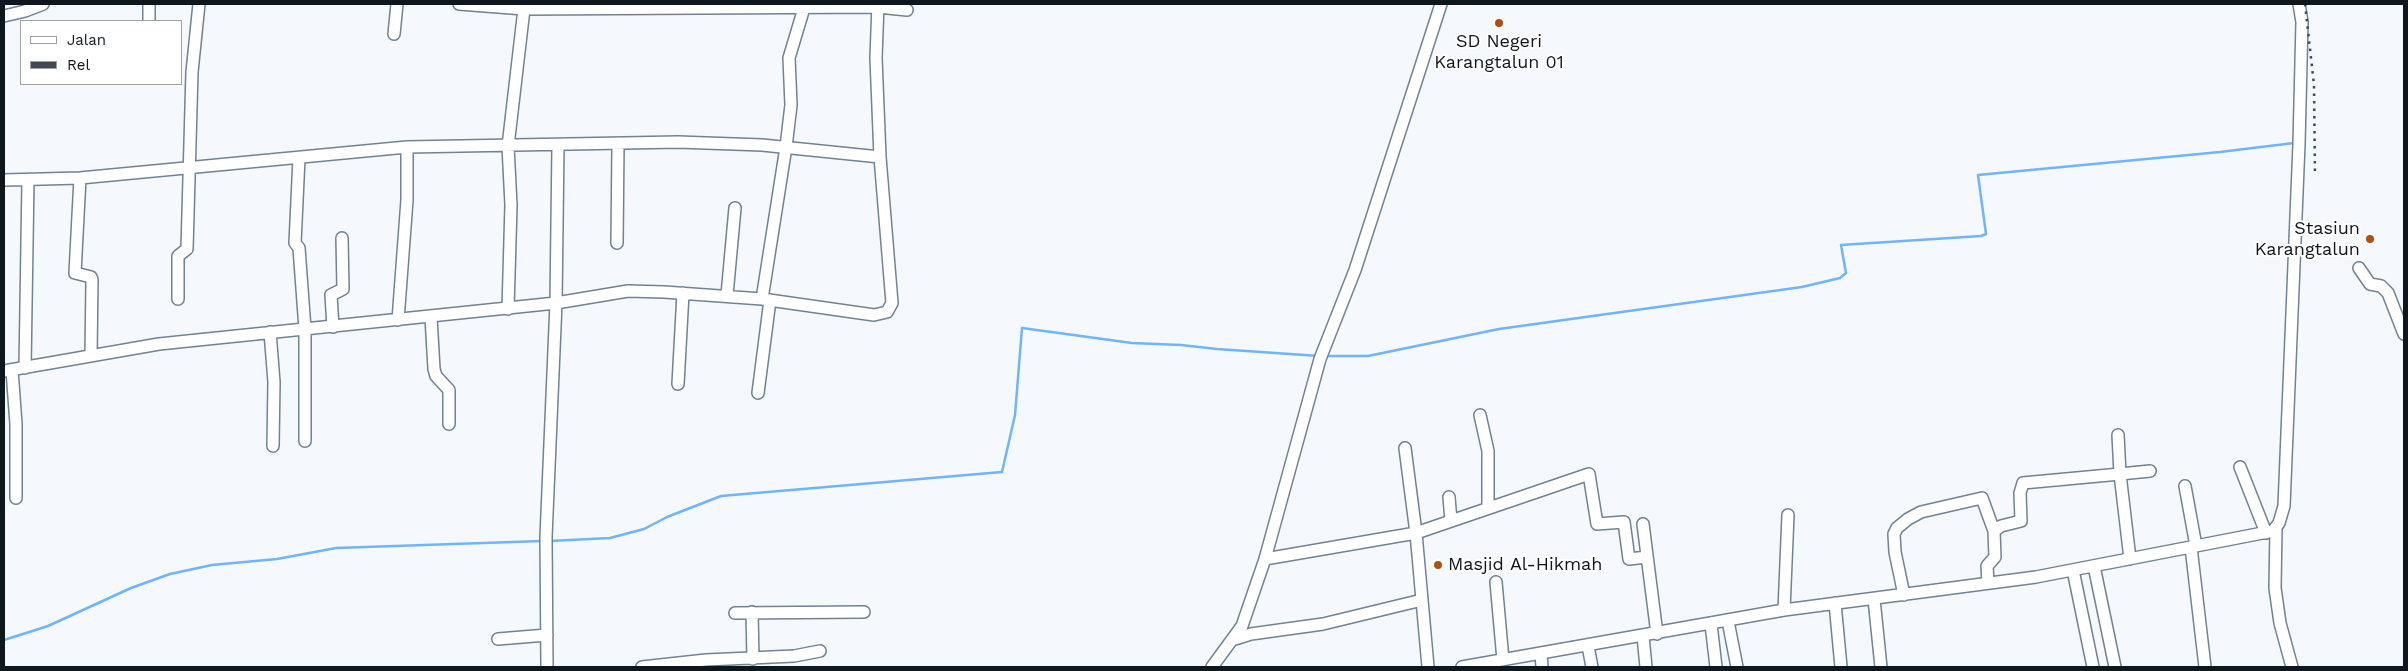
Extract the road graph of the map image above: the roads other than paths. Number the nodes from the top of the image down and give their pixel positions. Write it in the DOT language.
graph roads {
  1 [pos="43,4"];
  2 [pos="149,4"];
  3 [pos="199,4"];
  4 [pos="397,4"];
  5 [pos="459,4"];
  6 [pos="1441,4"];
  7 [pos="2300,4"];
  8 [pos="878,5"];
  9 [pos="804,8"];
  10 [pos="524,9"];
  11 [pos="908,10"];
  12 [pos="4,16"];
  13 [pos="149,20"];
  14 [pos="394,34"];
  15 [pos="187,76"];
  16 [pos="618,144"];
  17 [pos="558,145"];
  18 [pos="508,146"];
  19 [pos="407,147"];
  20 [pos="786,147"];
  21 [pos="880,157"];
  22 [pos="299,158"];
  23 [pos="191,168"];
  24 [pos="80,178"];
  25 [pos="4,180"];
  26 [pos="28,180"];
  27 [pos="734,208"];
  28 [pos="342,238"];
  29 [pos="618,243"];
  30 [pos="2359,268"];
  31 [pos="683,293"];
  32 [pos="727,295"];
  33 [pos="178,298"];
  34 [pos="766,300"];
  35 [pos="556,303"];
  36 [pos="508,308"];
  37 [pos="431,317"];
  38 [pos="398,320"];
  39 [pos="333,327"];
  40 [pos="305,329"];
  41 [pos="270,332"];
  42 [pos="2404,334"];
  43 [pos="91,355"];
  44 [pos="25,368"];
  45 [pos="8,370"];
  46 [pos="678,384"];
  47 [pos="758,393"];
  48 [pos="1480,414"];
  49 [pos="449,424"];
  50 [pos="2118,435"];
  51 [pos="305,441"];
  52 [pos="273,446"];
  53 [pos="1405,448"];
  54 [pos="2240,466"];
  55 [pos="2150,471"];
  56 [pos="2120,474"];
  57 [pos="2185,486"];
  58 [pos="1449,497"];
  59 [pos="16,498"];
  60 [pos="1488,508"];
  61 [pos="1788,515"];
  62 [pos="1451,521"];
  63 [pos="1643,524"];
  64 [pos="1994,531"];
  65 [pos="2271,531"];
  66 [pos="1416,533"];
  67 [pos="2194,547"];
  68 [pos="1647,557"];
  69 [pos="1265,559"];
  70 [pos="2130,559"];
  71 [pos="2094,566"];
  72 [pos="2073,570"];
  73 [pos="1496,582"];
  74 [pos="1988,583"];
  75 [pos="1904,595"];
  76 [pos="1874,598"];
  77 [pos="1422,600"];
  78 [pos="1835,603"];
  79 [pos="1784,610"];
  80 [pos="752,612"];
  81 [pos="864,612"];
  82 [pos="735,613"];
  83 [pos="1728,621"];
  84 [pos="1711,624"];
  85 [pos="1657,634"];
  86 [pos="547,635"];
  87 [pos="1643,636"];
  88 [pos="498,639"];
  89 [pos="1235,639"];
  90 [pos="1588,646"];
  91 [pos="820,651"];
  92 [pos="1541,654"];
  93 [pos="753,659"];
  94 [pos="1503,660"];
  95 [pos="706,664"];
  96 [pos="547,667"];
  97 [pos="642,667"];
  98 [pos="1212,667"];
  99 [pos="1428,667"];
  100 [pos="1462,667"];
  101 [pos="1542,667"];
  102 [pos="1592,667"];
  103 [pos="1646,667"];
  104 [pos="1716,667"];
  105 [pos="1737,667"];
  106 [pos="1840,667"];
  107 [pos="1882,667"];
  108 [pos="2093,667"];
  109 [pos="2115,667"];
  110 [pos="2205,667"];
  111 [pos="2292,667"];
  1 -- 12 [label="street"];
  2 -- 13 [label="street"];
  3 -- 15 [label="street"];
  4 -- 14 [label="street"];
  5 -- 10 [label="street"];
  6 -- 69 [label="street"];
  7 -- 65 [label="street"];
  8 -- 9 [label="street"];
  8 -- 11 [label="street"];
  8 -- 21 [label="street"];
  9 -- 10 [label="street"];
  9 -- 20 [label="street"];
  10 -- 18 [label="street"];
  15 -- 23 [label="street"];
  16 -- 17 [label="street"];
  16 -- 20 [label="street"];
  16 -- 29 [label="street"];
  17 -- 18 [label="street"];
  17 -- 35 [label="street"];
  18 -- 19 [label="street"];
  18 -- 36 [label="street"];
  19 -- 22 [label="street"];
  19 -- 38 [label="street"];
  20 -- 21 [label="street"];
  20 -- 34 [label="street"];
  21 -- 34 [label="street"];
  22 -- 23 [label="street"];
  22 -- 40 [label="street"];
  23 -- 24 [label="street"];
  23 -- 33 [label="street"];
  24 -- 26 [label="street"];
  24 -- 43 [label="street"];
  25 -- 26 [label="street"];
  26 -- 44 [label="street"];
  27 -- 32 [label="street"];
  28 -- 39 [label="street"];
  30 -- 42 [label="street"];
  31 -- 32 [label="street"];
  31 -- 35 [label="street"];
  31 -- 46 [label="street"];
  32 -- 34 [label="street"];
  34 -- 47 [label="street"];
  35 -- 36 [label="street"];
  35 -- 86 [label="street"];
  36 -- 37 [label="street"];
  37 -- 38 [label="street"];
  37 -- 49 [label="street"];
  38 -- 39 [label="street"];
  39 -- 40 [label="street"];
  40 -- 41 [label="street"];
  40 -- 51 [label="street"];
  41 -- 43 [label="street"];
  41 -- 52 [label="street"];
  43 -- 44 [label="street"];
  44 -- 45 [label="street"];
  45 -- 59 [label="street"];
  48 -- 60 [label="street"];
  50 -- 56 [label="street"];
  53 -- 66 [label="street"];
  54 -- 65 [label="street"];
  55 -- 56 [label="street"];
  56 -- 64 [label="street"];
  56 -- 70 [label="street"];
  57 -- 67 [label="street"];
  58 -- 62 [label="street"];
  60 -- 62 [label="street"];
  60 -- 68 [label="street"];
  61 -- 79 [label="street"];
  62 -- 66 [label="street"];
  63 -- 68 [label="street"];
  64 -- 74 [label="street"];
  64 -- 75 [label="street"];
  65 -- 67 [label="street"];
  65 -- 111 [label="street"];
  66 -- 69 [label="street"];
  66 -- 77 [label="street"];
  67 -- 70 [label="street"];
  67 -- 110 [label="street"];
  68 -- 85 [label="street"];
  69 -- 89 [label="street"];
  70 -- 71 [label="street"];
  71 -- 72 [label="street"];
  71 -- 109 [label="street"];
  72 -- 74 [label="street"];
  72 -- 108 [label="street"];
  73 -- 94 [label="street"];
  74 -- 75 [label="street"];
  75 -- 76 [label="street"];
  76 -- 78 [label="street"];
  76 -- 107 [label="street"];
  77 -- 89 [label="street"];
  77 -- 99 [label="street"];
  78 -- 79 [label="street"];
  78 -- 106 [label="street"];
  79 -- 83 [label="street"];
  80 -- 81 [label="street"];
  80 -- 82 [label="street"];
  80 -- 93 [label="street"];
  83 -- 84 [label="street"];
  83 -- 105 [label="street"];
  84 -- 85 [label="street"];
  84 -- 104 [label="street"];
  85 -- 87 [label="street"];
  86 -- 88 [label="street"];
  86 -- 96 [label="street"];
  87 -- 90 [label="street"];
  87 -- 103 [label="street"];
  89 -- 98 [label="street"];
  90 -- 92 [label="street"];
  90 -- 102 [label="street"];
  91 -- 93 [label="street"];
  92 -- 94 [label="street"];
  92 -- 101 [label="street"];
  93 -- 95 [label="street"];
  94 -- 100 [label="street"];
  95 -- 97 [label="street"];
}
